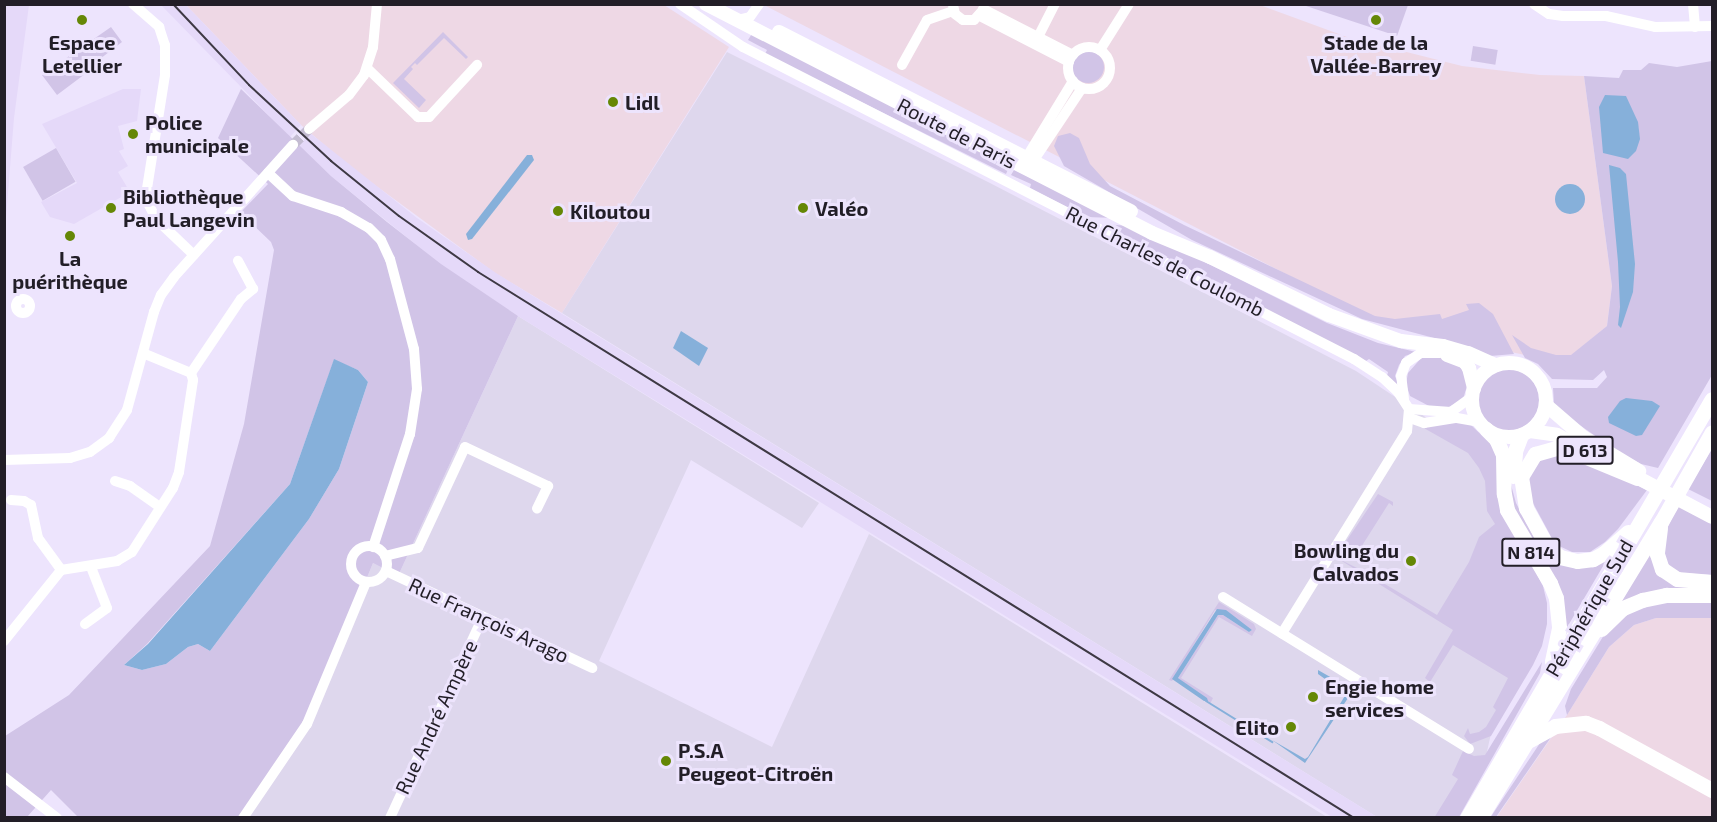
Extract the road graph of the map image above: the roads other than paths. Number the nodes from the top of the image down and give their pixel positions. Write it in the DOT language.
graph roads {
  1 [pos="133,4"];
  2 [pos="377,4"];
  3 [pos="680,4"];
  4 [pos="706,4"];
  5 [pos="725,4"];
  6 [pos="759,4"];
  7 [pos="1055,4"];
  8 [pos="1129,4"];
  9 [pos="1534,4"];
  10 [pos="1605,4"];
  11 [pos="1693,4"];
  12 [pos="953,8"];
  13 [pos="982,10"];
  14 [pos="1606,16"];
  15 [pos="743,19"];
  16 [pos="1713,26"];
  17 [pos="1695,27"];
  18 [pos="1038,37"];
  19 [pos="1100,50"];
  20 [pos="1071,58"];
  21 [pos="477,65"];
  22 [pos="902,65"];
  23 [pos="367,68"];
  24 [pos="1077,85"];
  25 [pos="309,129"];
  26 [pos="293,145"];
  27 [pos="1027,163"];
  28 [pos="267,173"];
  29 [pos="194,255"];
  30 [pos="238,261"];
  31 [pos="1427,345"];
  32 [pos="143,353"];
  33 [pos="1440,353"];
  34 [pos="1495,365"];
  35 [pos="191,373"];
  36 [pos="1473,392"];
  37 [pos="1713,399"];
  38 [pos="1546,405"];
  39 [pos="1408,409"];
  40 [pos="1482,425"];
  41 [pos="1713,432"];
  42 [pos="1525,433"];
  43 [pos="4,460"];
  44 [pos="1639,475"];
  45 [pos="115,481"];
  46 [pos="11,500"];
  47 [pos="160,507"];
  48 [pos="1526,508"];
  49 [pos="537,509"];
  50 [pos="1710,511"];
  51 [pos="1639,522"];
  52 [pos="1661,522"];
  53 [pos="373,547"];
  54 [pos="385,556"];
  55 [pos="91,567"];
  56 [pos="60,570"];
  57 [pos="386,571"];
  58 [pos="366,582"];
  59 [pos="1713,582"];
  60 [pos="1713,595"];
  61 [pos="1223,597"];
  62 [pos="483,617"];
  63 [pos="85,624"];
  64 [pos="1282,633"];
  65 [pos="1593,633"];
  66 [pos="4,641"];
  67 [pos="592,668"];
  68 [pos="1546,680"];
  69 [pos="1527,741"];
  70 [pos="1469,749"];
  71 [pos="4,777"];
  72 [pos="1713,790"];
  73 [pos="57,818"];
  74 [pos="243,818"];
  75 [pos="390,818"];
  76 [pos="1467,818"];
  77 [pos="1480,818"];
  1 -- 29 [label="street"];
  2 -- 23 [label="street"];
  3 -- 39 [label="street, Rue Charles de Coulomb"];
  4 -- 15 [label="main road, Route de Paris"];
  5 -- 15 [label="main road, Route de Paris"];
  6 -- 15 [label="street"];
  7 -- 18 [label="street"];
  8 -- 19 [label="street"];
  9 -- 14 [label="street"];
  10 -- 14 [label="street"];
  11 -- 17 [label="street"];
  12 -- 13 [label="street"];
  12 -- 22 [label="street"];
  13 -- 18 [label="street"];
  13 -- 20 [label="street"];
  14 -- 17 [label="street"];
  15 -- 27 [label="main road, Route de Paris"];
  16 -- 17 [label="street"];
  18 -- 20 [label="street"];
  19 -- 20 [label="street"];
  19 -- 24 [label="street"];
  20 -- 24 [label="street"];
  21 -- 23 [label="street"];
  23 -- 25 [label="street"];
  24 -- 27 [label="street"];
  26 -- 28 [label="street"];
  27 -- 31 [label="main road, Route de Paris"];
  28 -- 29 [label="street"];
  28 -- 53 [label="street"];
  29 -- 32 [label="street"];
  30 -- 35 [label="street"];
  31 -- 33 [label="main road, Route de Paris"];
  31 -- 34 [label="main road, Route de Paris"];
  32 -- 35 [label="street"];
  32 -- 43 [label="street"];
  33 -- 36 [label="main road, Route de Paris"];
  33 -- 39 [label="street"];
  34 -- 36 [label="main road"];
  34 -- 38 [label="main road"];
  35 -- 47 [label="street"];
  36 -- 39 [label="street"];
  36 -- 40 [label="main road"];
  37 -- 51 [label="highway, Périphérique Sud / N 814"];
  38 -- 42 [label="main road"];
  38 -- 44 [label="main road, D 613"];
  39 -- 40 [label="street"];
  39 -- 64 [label="street"];
  40 -- 42 [label="main road"];
  40 -- 68 [label="highway, N 814"];
  41 -- 52 [label="highway, Périphérique Sud"];
  42 -- 44 [label="main road, D 613"];
  42 -- 48 [label="highway, N 814"];
  44 -- 48 [label="highway, N 814"];
  44 -- 50 [label="main road, D 613"];
  45 -- 47 [label="street"];
  46 -- 56 [label="street"];
  47 -- 55 [label="street"];
  48 -- 51 [label="highway, N 814"];
  49 -- 54 [label="street"];
  51 -- 68 [label="highway, Périphérique Sud / N 814"];
  52 -- 59 [label="highway"];
  52 -- 65 [label="highway, Périphérique Sud"];
  53 -- 54 [label="street"];
  53 -- 58 [label="street"];
  54 -- 57 [label="street"];
  55 -- 56 [label="street"];
  55 -- 63 [label="street"];
  56 -- 66 [label="street"];
  57 -- 58 [label="street"];
  57 -- 62 [label="street, Rue François Arago"];
  58 -- 74 [label="street"];
  60 -- 65 [label="highway"];
  61 -- 64 [label="street"];
  62 -- 67 [label="street, Rue François Arago"];
  62 -- 75 [label="street, Rue André Ampère"];
  64 -- 70 [label="street"];
  65 -- 69 [label="highway, Périphérique Sud"];
  68 -- 76 [label="highway, Périphérique Sud / N 814"];
  69 -- 72 [label="highway"];
  69 -- 77 [label="highway, Périphérique Sud"];
  71 -- 73 [label="street"];
}
